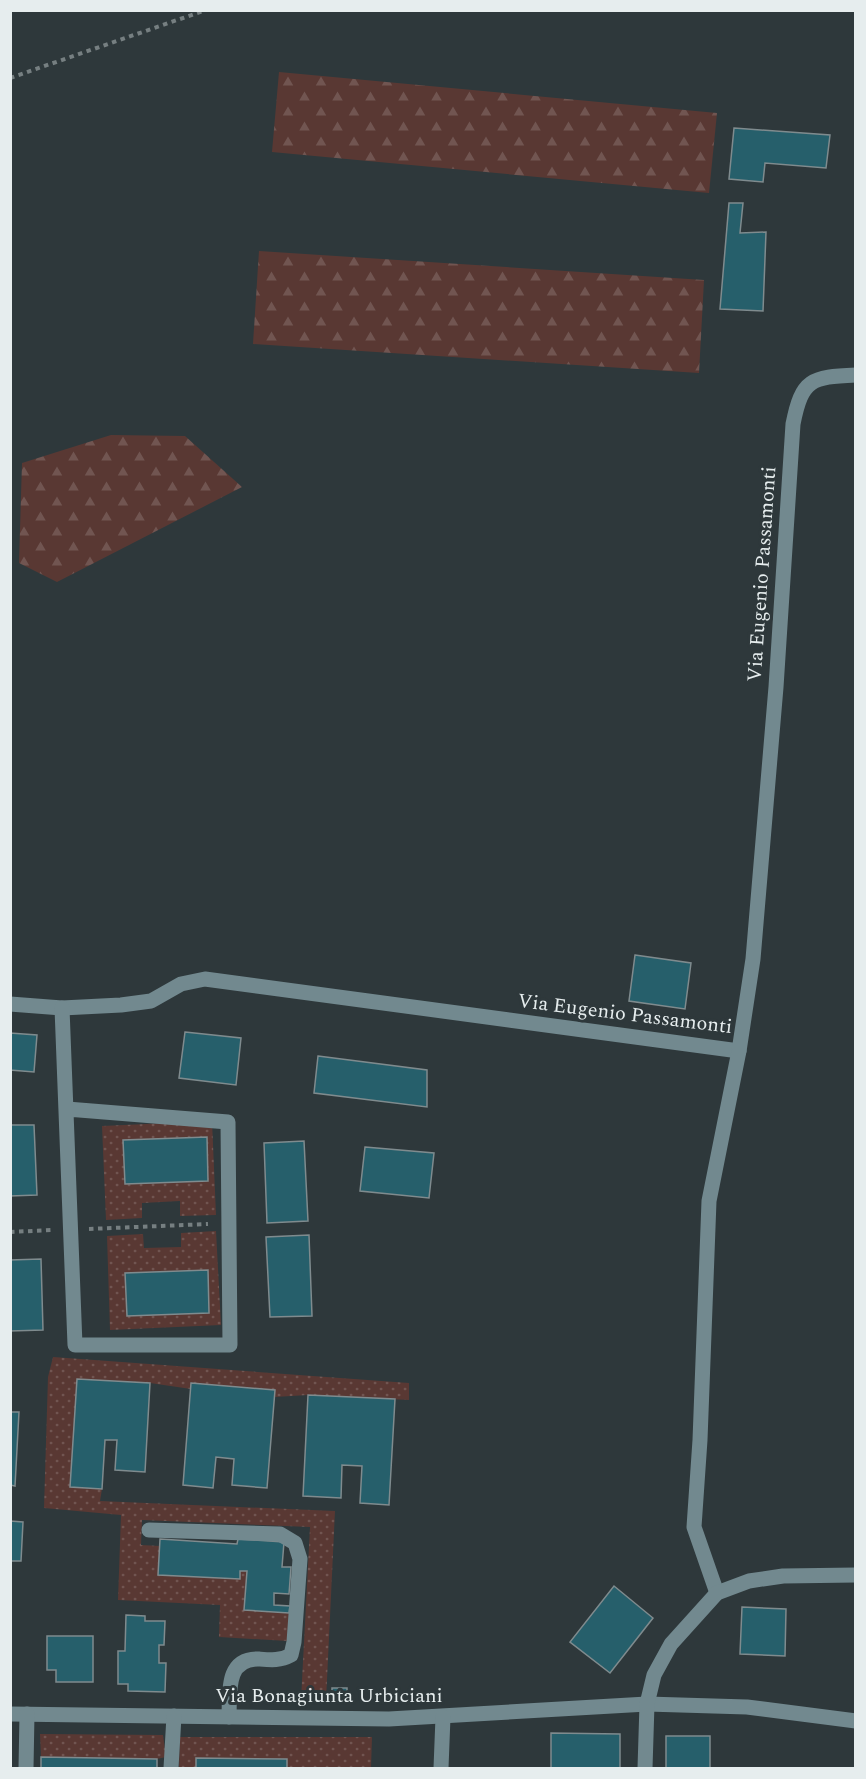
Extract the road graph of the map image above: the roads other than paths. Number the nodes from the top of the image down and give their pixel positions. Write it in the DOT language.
graph roads {
  1 [pos="855,375"];
  2 [pos="10,1004"];
  3 [pos="62,1008"];
  4 [pos="739,1051"];
  5 [pos="67,1109"];
  6 [pos="149,1530"];
  7 [pos="855,1575"];
  8 [pos="717,1593"];
  9 [pos="647,1704"];
  10 [pos="10,1714"];
  11 [pos="27,1714"];
  12 [pos="174,1716"];
  13 [pos="229,1717"];
  14 [pos="443,1717"];
  15 [pos="855,1721"];
  16 [pos="26,1768"];
  17 [pos="171,1768"];
  18 [pos="441,1768"];
  19 [pos="645,1768"];
  1 -- 4 [label="street, Via Eugenio Passamonti"];
  2 -- 3 [label="street, Via Eugenio Passamonti"];
  3 -- 4 [label="street, Via Eugenio Passamonti"];
  3 -- 5 [label="street"];
  4 -- 8 [label="street"];
  5 -- 5 [label="street"];
  6 -- 13 [label="street"];
  7 -- 8 [label="street"];
  8 -- 9 [label="street"];
  9 -- 14 [label="street, Via Bonagiunta Urbiciani"];
  9 -- 15 [label="street, Via Bonagiunta Urbiciani"];
  9 -- 19 [label="street"];
  10 -- 11 [label="street, Via Bonagiunta Urbiciani"];
  11 -- 12 [label="street, Via Bonagiunta Urbiciani"];
  11 -- 16 [label="street"];
  12 -- 13 [label="street, Via Bonagiunta Urbiciani"];
  12 -- 17 [label="street"];
  13 -- 14 [label="street, Via Bonagiunta Urbiciani"];
  14 -- 18 [label="street"];
}
